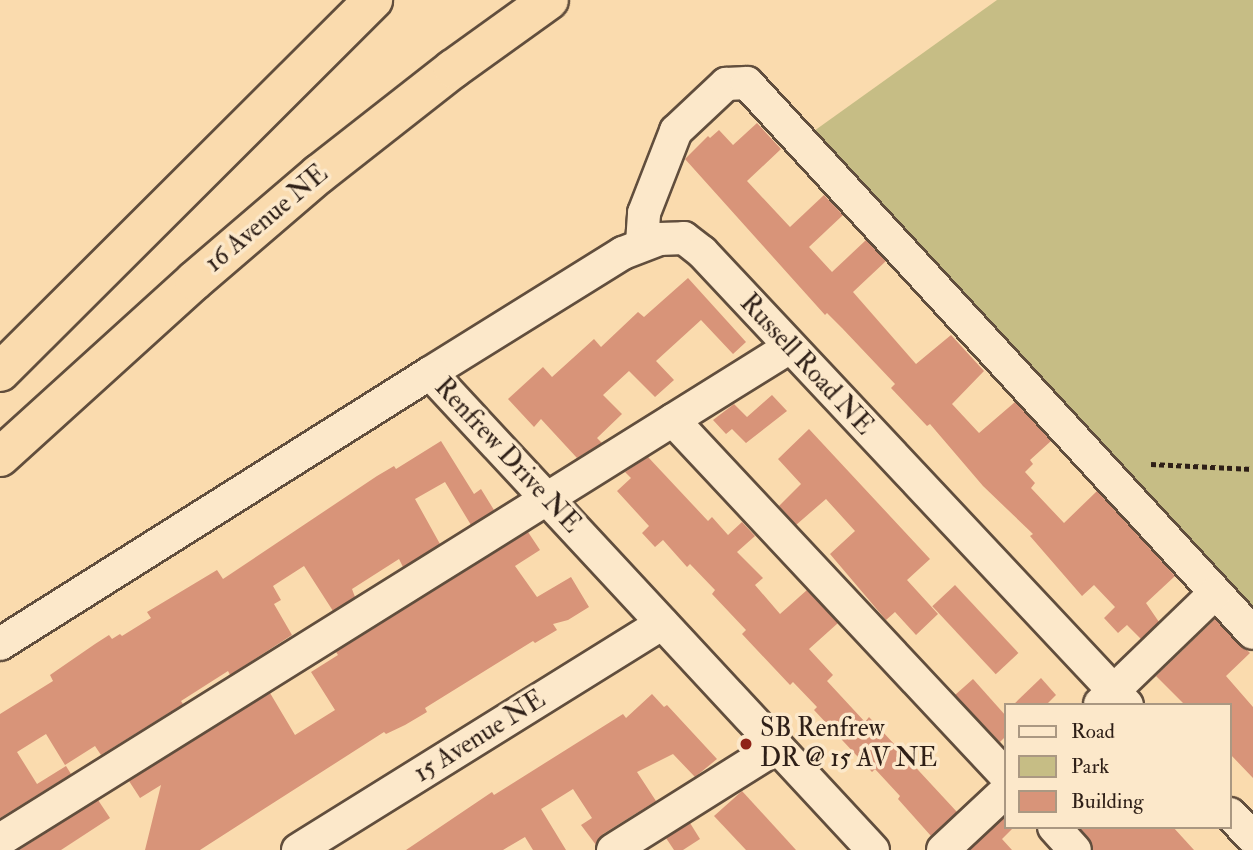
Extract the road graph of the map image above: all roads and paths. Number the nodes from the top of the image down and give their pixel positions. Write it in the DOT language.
graph roads {
  1 [pos="373,0"];
  2 [pos="549,0"];
  3 [pos="642,243"];
  4 [pos="789,347"];
  5 [pos="0,372"];
  6 [pos="430,373"];
  7 [pos="673,421"];
  8 [pos="0,457"];
  9 [pos="1151,464"];
  10 [pos="1253,469"];
  11 [pos="549,499"];
  12 [pos="1215,593"];
  13 [pos="662,623"];
  14 [pos="1253,634"];
  15 [pos="0,644"];
  16 [pos="1113,700"];
  17 [pos="777,747"];
  18 [pos="1004,774"];
  19 [pos="1004,793"];
  20 [pos="1232,816"];
  21 [pos="1056,829"];
  22 [pos="1253,838"];
  23 [pos="0,840"];
  24 [pos="632,845"];
  25 [pos="298,850"];
  26 [pos="873,850"];
  27 [pos="943,850"];
  28 [pos="1074,850"];
  1 -- 5 [label="highway"];
  2 -- 8 [label="highway, 16 Avenue NE"];
  3 -- 4 [label="street, Russell Road NE"];
  3 -- 6 [label="street, Russell Road NE"];
  3 -- 12 [label="street"];
  4 -- 7 [label="street"];
  4 -- 16 [label="street, Russell Road NE"];
  6 -- 11 [label="street, Renfrew Drive NE"];
  6 -- 15 [label="street, Renfrew Drive NE"];
  7 -- 11 [label="street"];
  7 -- 18 [label="street"];
  9 -- 10 [label="path"];
  11 -- 13 [label="street, Renfrew Drive NE"];
  11 -- 23 [label="street"];
  12 -- 14 [label="street"];
  12 -- 16 [label="street"];
  13 -- 17 [label="street, Renfrew Drive NE"];
  13 -- 25 [label="street, 15 Avenue NE"];
  17 -- 24 [label="street"];
  17 -- 26 [label="street, Renfrew Drive NE"];
  19 -- 27 [label="street"];
  20 -- 22 [label="street"];
  21 -- 28 [label="street"];
}
